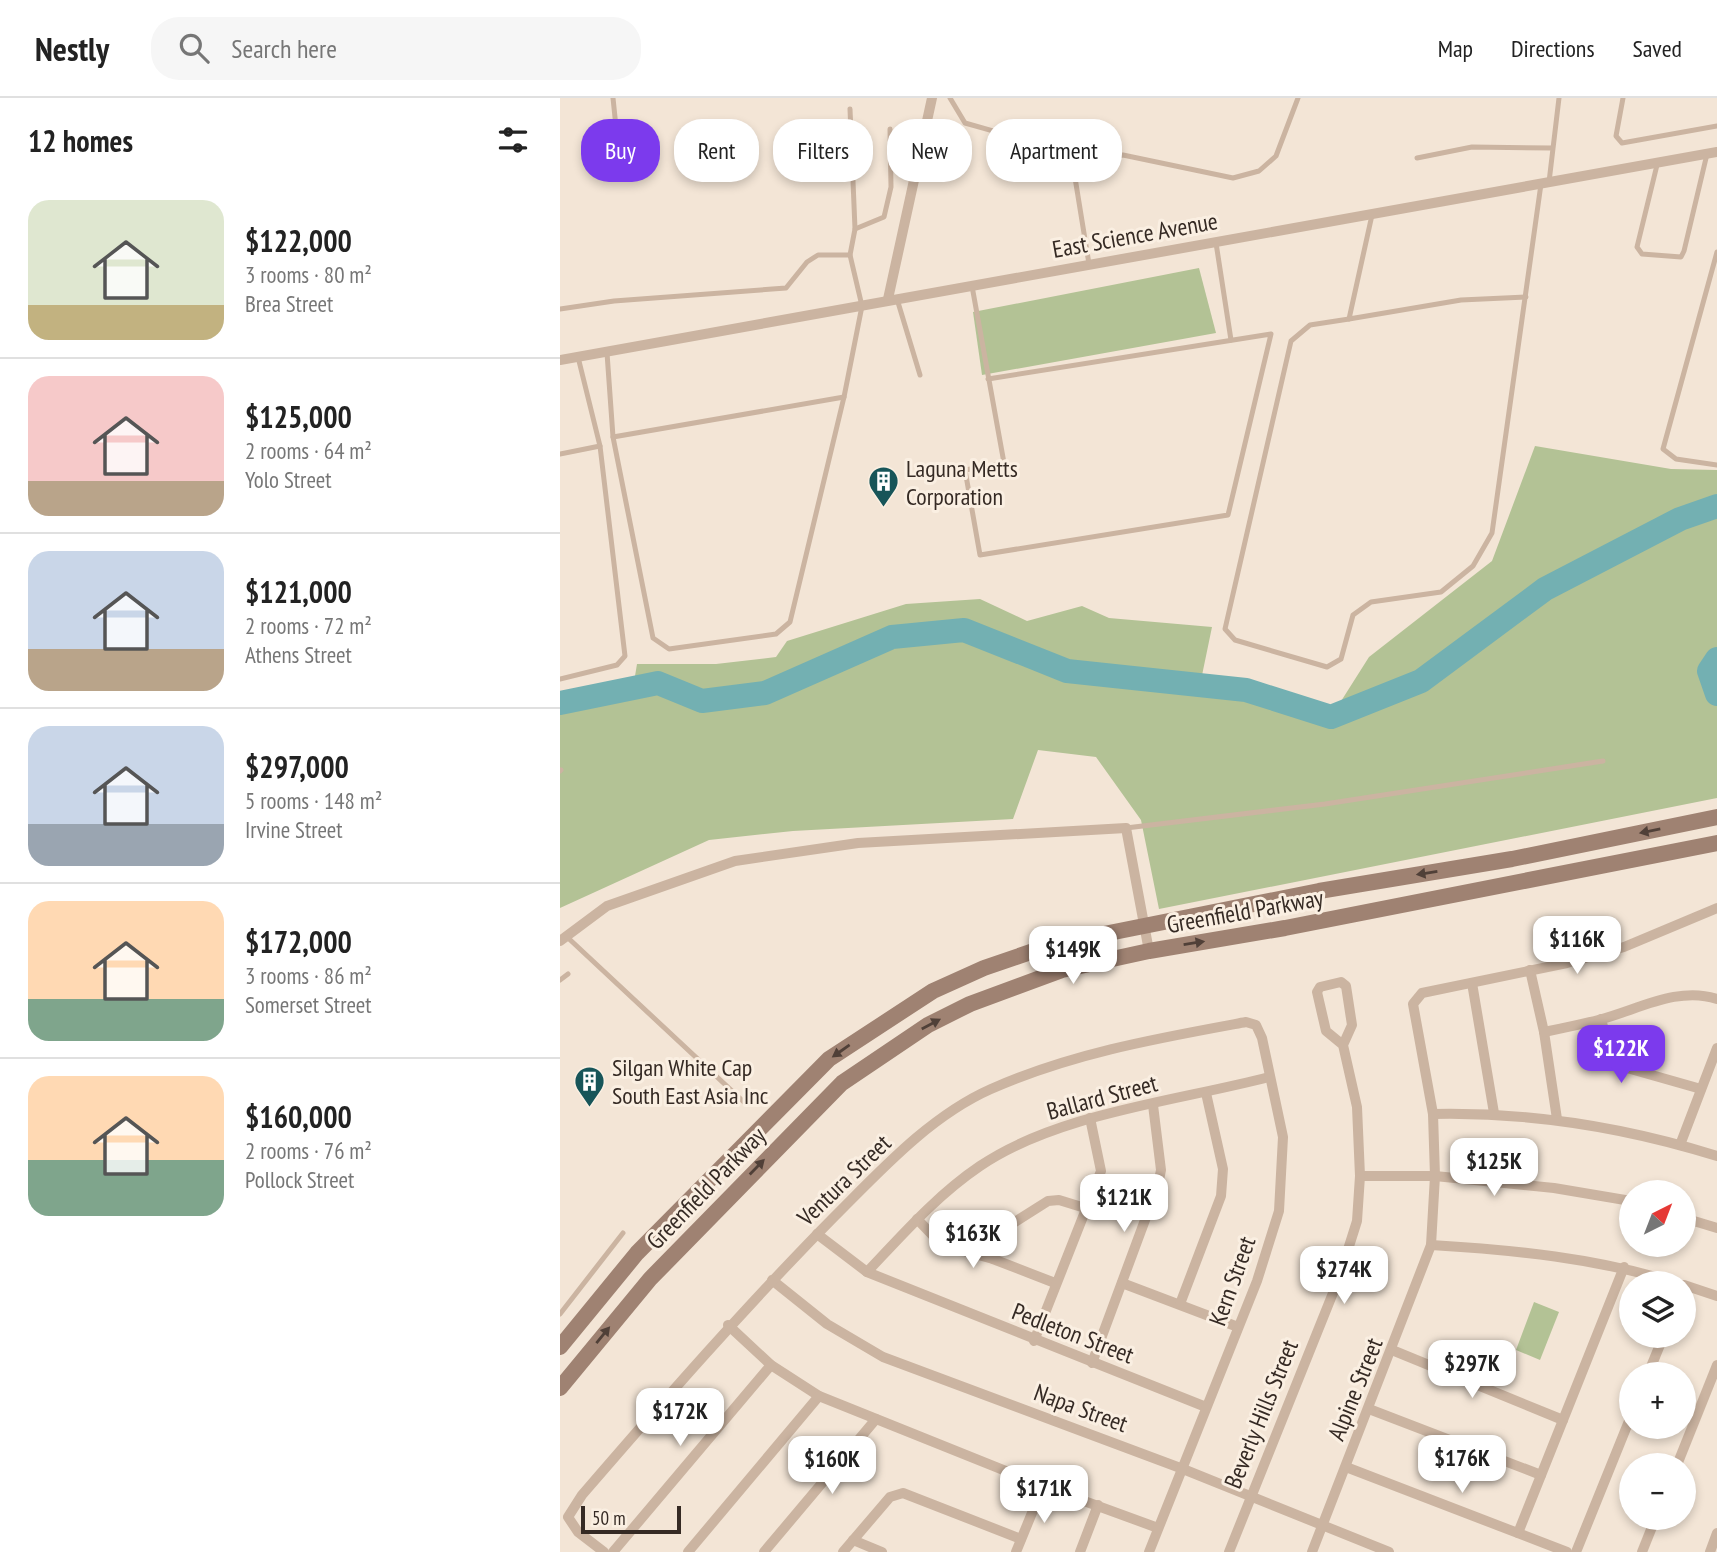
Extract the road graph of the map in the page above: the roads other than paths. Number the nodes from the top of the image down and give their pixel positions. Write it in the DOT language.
graph roads {
  1 [pos="613,98"];
  2 [pos="932,98"];
  3 [pos="950,98"];
  4 [pos="1298,98"];
  5 [pos="1559,98"];
  6 [pos="1623,98"];
  7 [pos="850,109"];
  8 [pos="615,119"];
  9 [pos="1717,126"];
  10 [pos="986,128"];
  11 [pos="1552,148"];
  12 [pos="1712,153"];
  13 [pos="1122,155"];
  14 [pos="1417,158"];
  15 [pos="1657,165"];
  16 [pos="891,182"];
  17 [pos="1076,182"];
  18 [pos="1545,183"];
  19 [pos="1372,215"];
  20 [pos="855,229"];
  21 [pos="1216,242"];
  22 [pos="1717,252"];
  23 [pos="850,255"];
  24 [pos="1089,264"];
  25 [pos="972,286"];
  26 [pos="1526,297"];
  27 [pos="893,299"];
  28 [pos="862,306"];
  29 [pos="560,309"];
  30 [pos="1349,319"];
  31 [pos="1231,341"];
  32 [pos="607,353"];
  33 [pos="578,356"];
  34 [pos="560,360"];
  35 [pos="920,375"];
  36 [pos="988,379"];
  37 [pos="844,397"];
  38 [pos="613,437"];
  39 [pos="600,446"];
  40 [pos="560,454"];
  41 [pos="1717,465"];
  42 [pos="560,679"];
  43 [pos="1603,761"];
  44 [pos="1717,817"];
  45 [pos="1126,828"];
  46 [pos="1717,843"];
  47 [pos="1717,908"];
  48 [pos="1144,926"];
  49 [pos="563,939"];
  50 [pos="1149,951"];
  51 [pos="1530,970"];
  52 [pos="568,974"];
  53 [pos="560,980"];
  54 [pos="1472,983"];
  55 [pos="1717,999"];
  56 [pos="1601,1019"];
  57 [pos="1246,1022"];
  58 [pos="1544,1032"];
  59 [pos="1343,1045"];
  60 [pos="1717,1048"];
  61 [pos="1269,1077"];
  62 [pos="1701,1089"];
  63 [pos="1206,1093"];
  64 [pos="746,1104"];
  65 [pos="1153,1105"];
  66 [pos="1494,1113"];
  67 [pos="1433,1114"];
  68 [pos="1090,1118"];
  69 [pos="1557,1119"];
  70 [pos="1680,1145"];
  71 [pos="1717,1156"];
  72 [pos="1360,1176"];
  73 [pos="1435,1176"];
  74 [pos="1619,1199"];
  75 [pos="1085,1208"];
  76 [pos="917,1219"];
  77 [pos="1696,1222"];
  78 [pos="1717,1228"];
  79 [pos="623,1233"];
  80 [pos="817,1234"];
  81 [pos="1432,1245"];
  82 [pos="993,1259"];
  83 [pos="1624,1266"];
  84 [pos="1639,1271"];
  85 [pos="867,1272"];
  86 [pos="772,1280"];
  87 [pos="1055,1283"];
  88 [pos="1122,1283"];
  89 [pos="1696,1289"];
  90 [pos="1717,1296"];
  91 [pos="1180,1304"];
  92 [pos="560,1314"];
  93 [pos="728,1325"];
  94 [pos="1238,1327"];
  95 [pos="1034,1341"];
  96 [pos="560,1347"];
  97 [pos="1392,1350"];
  98 [pos="1092,1363"];
  99 [pos="771,1365"];
  100 [pos="1717,1365"];
  101 [pos="560,1388"];
  102 [pos="819,1396"];
  103 [pos="1206,1407"];
  104 [pos="1369,1409"];
  105 [pos="876,1419"];
  106 [pos="1563,1420"];
  107 [pos="1622,1439"];
  108 [pos="1682,1453"];
  109 [pos="1346,1467"];
  110 [pos="1183,1469"];
  111 [pos="1541,1475"];
  112 [pos="1043,1486"];
  113 [pos="1252,1496"];
  114 [pos="1098,1505"];
  115 [pos="1322,1525"];
  116 [pos="1158,1528"];
  117 [pos="1651,1530"];
  118 [pos="1518,1533"];
  119 [pos="1717,1533"];
  120 [pos="1021,1539"];
  121 [pos="853,1540"];
  122 [pos="604,1552"];
  123 [pos="614,1552"];
  124 [pos="688,1552"];
  125 [pos="764,1552"];
  126 [pos="843,1552"];
  127 [pos="882,1552"];
  128 [pos="1016,1552"];
  129 [pos="1080,1552"];
  130 [pos="1149,1552"];
  131 [pos="1229,1552"];
  132 [pos="1312,1552"];
  133 [pos="1389,1552"];
  134 [pos="1567,1552"];
  135 [pos="1576,1552"];
  136 [pos="1642,1552"];
  137 [pos="1710,1552"];
  1 -- 8 [label="lane"];
  2 -- 27 [label="street"];
  3 -- 10 [label="lane"];
  4 -- 13 [label="lane"];
  5 -- 11 [label="lane"];
  6 -- 9 [label="lane"];
  7 -- 20 [label="lane"];
  11 -- 14 [label="lane"];
  11 -- 18 [label="lane"];
  12 -- 15 [label="street, East Science Avenue"];
  12 -- 15 [label="lane"];
  15 -- 18 [label="street, East Science Avenue"];
  16 -- 20 [label="lane"];
  17 -- 24 [label="lane"];
  18 -- 19 [label="street, East Science Avenue"];
  18 -- 26 [label="lane"];
  19 -- 21 [label="street, East Science Avenue"];
  19 -- 30 [label="lane"];
  20 -- 23 [label="lane"];
  21 -- 24 [label="street, East Science Avenue"];
  21 -- 31 [label="lane"];
  22 -- 41 [label="lane"];
  23 -- 28 [label="lane"];
  23 -- 29 [label="lane"];
  24 -- 25 [label="street, East Science Avenue"];
  25 -- 27 [label="street, East Science Avenue"];
  25 -- 36 [label="lane"];
  26 -- 30 [label="lane"];
  26 -- 30 [label="lane"];
  27 -- 28 [label="street, East Science Avenue"];
  27 -- 35 [label="lane"];
  28 -- 32 [label="street, East Science Avenue"];
  28 -- 37 [label="lane"];
  31 -- 36 [label="lane"];
  31 -- 36 [label="lane"];
  32 -- 33 [label="street, East Science Avenue"];
  32 -- 38 [label="lane"];
  33 -- 34 [label="street, East Science Avenue"];
  33 -- 39 [label="lane"];
  37 -- 38 [label="lane"];
  37 -- 38 [label="lane"];
  39 -- 40 [label="lane"];
  39 -- 42 [label="lane"];
  43 -- 45 [label="lane"];
  44 -- 48 [label="main road, Greenfield Parkway, one-way"];
  45 -- 48 [label="street"];
  45 -- 49 [label="street"];
  50 -- 46 [label="main road, Greenfield Parkway, one-way"];
  47 -- 51 [label="street"];
  48 -- 50 [label="street"];
  48 -- 96 [label="main road, Greenfield Parkway, one-way"];
  49 -- 64 [label="lane"];
  101 -- 50 [label="main road, Greenfield Parkway, one-way"];
  51 -- 54 [label="street"];
  51 -- 58 [label="street"];
  52 -- 53 [label="lane"];
  54 -- 66 [label="street"];
  54 -- 67 [label="street, Alpine Street"];
  55 -- 56 [label="street"];
  56 -- 58 [label="street"];
  56 -- 62 [label="street"];
  57 -- 61 [label="street, Kern Street"];
  57 -- 80 [label="street, Ventura Street"];
  58 -- 69 [label="street"];
  59 -- 59 [label="street, Beverly Hills Street"];
  59 -- 72 [label="street, Beverly Hills Street"];
  60 -- 62 [label="street"];
  61 -- 63 [label="street, Ballard Street"];
  61 -- 94 [label="street, Kern Street"];
  62 -- 70 [label="street"];
  63 -- 65 [label="street, Ballard Street"];
  63 -- 91 [label="street"];
  65 -- 68 [label="street, Ballard Street"];
  65 -- 88 [label="street"];
  66 -- 67 [label="street"];
  66 -- 69 [label="street"];
  67 -- 73 [label="street, Alpine Street"];
  68 -- 75 [label="street"];
  68 -- 76 [label="street, Ballard Street"];
  69 -- 70 [label="street"];
  70 -- 71 [label="street"];
  72 -- 73 [label="street"];
  72 -- 113 [label="street, Beverly Hills Street"];
  73 -- 74 [label="street"];
  73 -- 81 [label="street, Alpine Street"];
  75 -- 82 [label="street"];
  75 -- 87 [label="street"];
  76 -- 82 [label="street"];
  76 -- 85 [label="street, Ballard Street"];
  77 -- 78 [label="street"];
  79 -- 92 [label="lane"];
  80 -- 85 [label="street, Pedleton Street"];
  80 -- 86 [label="street, Ventura Street"];
  81 -- 83 [label="street"];
  81 -- 97 [label="street, Alpine Street"];
  82 -- 87 [label="street"];
  83 -- 84 [label="street"];
  83 -- 106 [label="street"];
  85 -- 95 [label="street, Pedleton Street"];
  86 -- 93 [label="street, Ventura Street"];
  86 -- 110 [label="street, Napa Street"];
  87 -- 95 [label="street"];
  88 -- 91 [label="street"];
  88 -- 98 [label="street"];
  89 -- 90 [label="street"];
  91 -- 94 [label="street"];
  93 -- 99 [label="street"];
  93 -- 122 [label="street, Ventura Street"];
  94 -- 103 [label="street, Kern Street"];
  95 -- 98 [label="street, Pedleton Street"];
  97 -- 104 [label="street, Alpine Street"];
  97 -- 106 [label="street"];
  98 -- 103 [label="street, Pedleton Street"];
  99 -- 102 [label="street"];
  99 -- 123 [label="street"];
  100 -- 108 [label="street"];
  102 -- 105 [label="street"];
  102 -- 124 [label="street"];
  103 -- 110 [label="street, Kern Street"];
  104 -- 109 [label="street, Alpine Street"];
  104 -- 111 [label="street"];
  105 -- 112 [label="street"];
  105 -- 125 [label="street"];
  106 -- 111 [label="street"];
  107 -- 135 [label="street"];
  109 -- 115 [label="street, Alpine Street"];
  109 -- 118 [label="street"];
  110 -- 113 [label="street, Napa Street"];
  110 -- 116 [label="street, Kern Street"];
  111 -- 118 [label="street"];
  112 -- 114 [label="street"];
  112 -- 120 [label="street"];
  113 -- 115 [label="street, Napa Street"];
  113 -- 131 [label="street, Beverly Hills Street"];
  114 -- 116 [label="street"];
  114 -- 129 [label="street"];
  115 -- 132 [label="street, Alpine Street"];
  115 -- 133 [label="street, Napa Street"];
  116 -- 130 [label="street, Kern Street"];
  117 -- 136 [label="street"];
  118 -- 134 [label="street"];
  119 -- 137 [label="street"];
  120 -- 121 [label="street"];
  120 -- 128 [label="street"];
  121 -- 126 [label="street"];
  121 -- 127 [label="street"];
}
